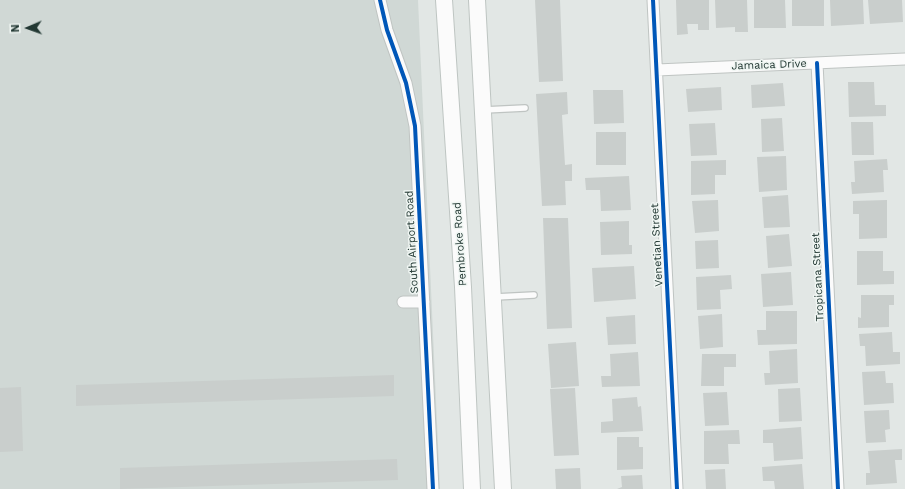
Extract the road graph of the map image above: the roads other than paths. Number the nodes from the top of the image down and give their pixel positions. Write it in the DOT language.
graph roads {
  1 [pos="380,0"];
  2 [pos="444,0"];
  3 [pos="477,0"];
  4 [pos="652,0"];
  5 [pos="905,59"];
  6 [pos="817,63"];
  7 [pos="657,70"];
  8 [pos="525,108"];
  9 [pos="483,110"];
  10 [pos="534,295"];
  11 [pos="493,297"];
  12 [pos="404,302"];
  13 [pos="424,302"];
  14 [pos="433,489"];
  15 [pos="472,489"];
  16 [pos="503,489"];
  17 [pos="677,489"];
  18 [pos="838,489"];
  1 -- 13 [label="street, South Airport Road"];
  2 -- 15 [label="main road, Pembroke Road"];
  3 -- 9 [label="main road"];
  4 -- 7 [label="street, Venetian Street"];
  5 -- 6 [label="street, Jamaica Drive"];
  6 -- 7 [label="street, Jamaica Drive"];
  6 -- 18 [label="street, Tropicana Street"];
  7 -- 17 [label="street, Venetian Street"];
  8 -- 9 [label="lane"];
  9 -- 11 [label="main road"];
  10 -- 11 [label="lane"];
  11 -- 16 [label="main road"];
  12 -- 13 [label="street"];
  13 -- 14 [label="street, South Airport Road"];
}
